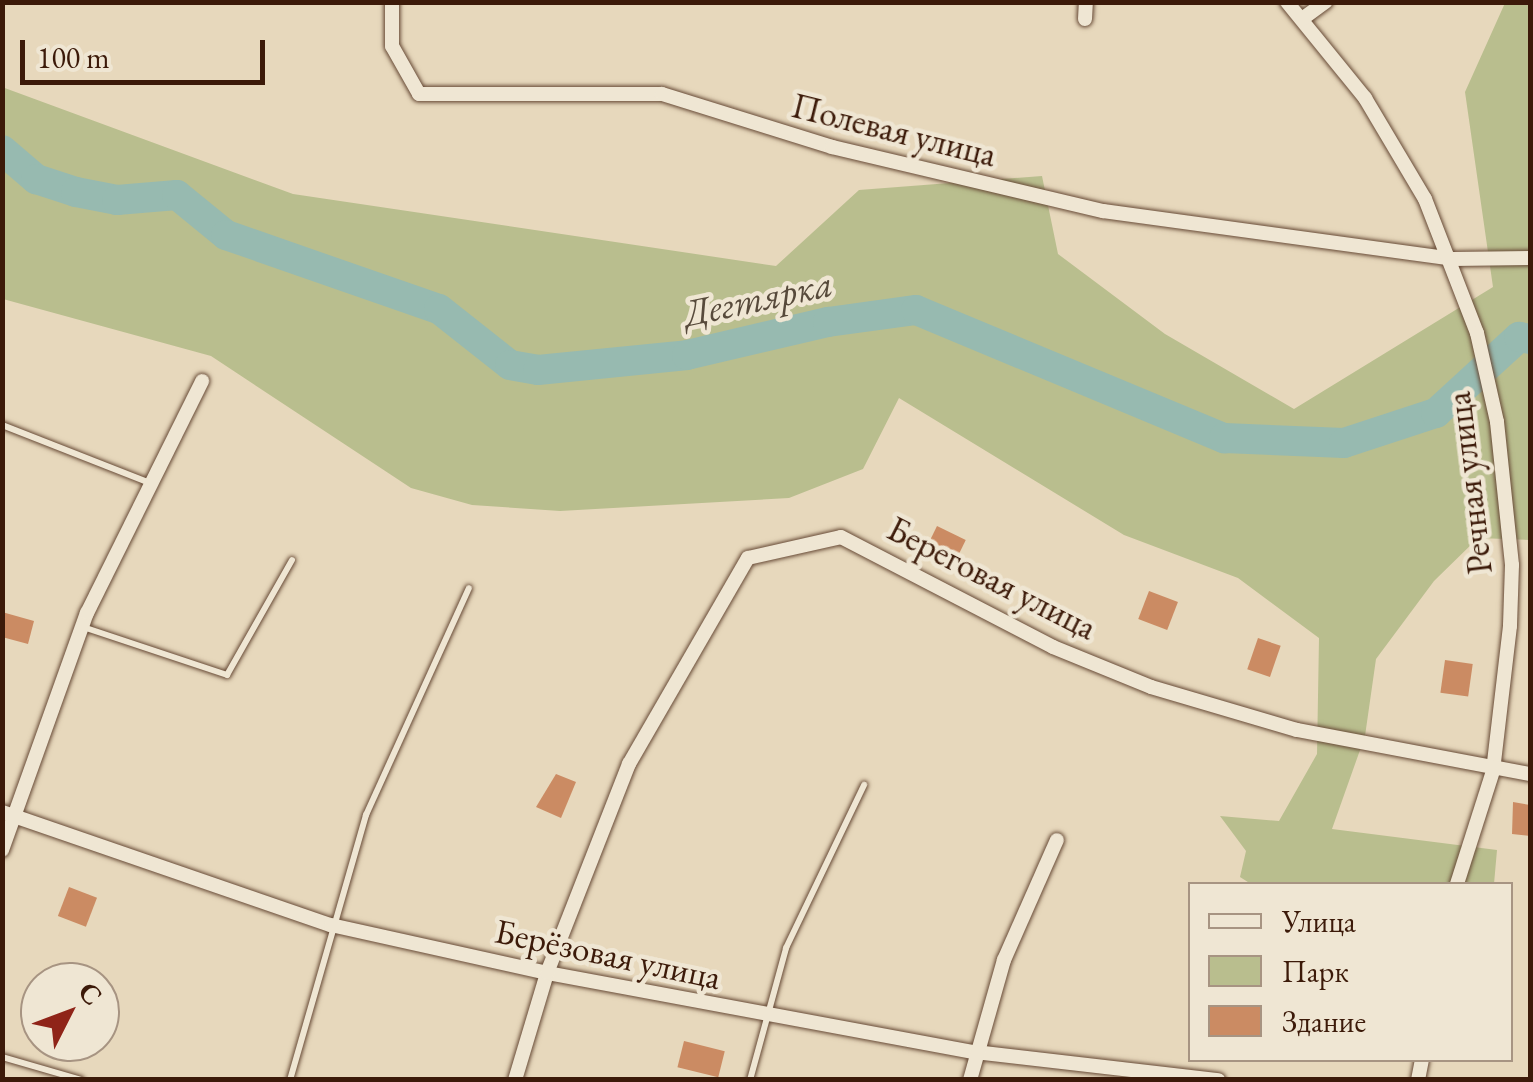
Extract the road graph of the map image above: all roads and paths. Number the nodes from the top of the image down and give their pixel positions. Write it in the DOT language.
graph roads {
  1 [pos="392,2"];
  2 [pos="1086,2"];
  3 [pos="1287,2"];
  4 [pos="1325,2"];
  5 [pos="1302,19"];
  6 [pos="1086,20"];
  7 [pos="1530,258"];
  8 [pos="1452,259"];
  9 [pos="202,381"];
  10 [pos="2,425"];
  11 [pos="151,484"];
  12 [pos="292,560"];
  13 [pos="469,588"];
  14 [pos="82,626"];
  15 [pos="1493,771"];
  16 [pos="1530,774"];
  17 [pos="864,785"];
  18 [pos="7,814"];
  19 [pos="1057,840"];
  20 [pos="2,850"];
  21 [pos="1458,882"];
  22 [pos="332,925"];
  23 [pos="548,973"];
  24 [pos="766,1018"];
  25 [pos="976,1052"];
  26 [pos="2,1057"];
  27 [pos="1191,1079"];
  28 [pos="81,1080"];
  29 [pos="290,1080"];
  30 [pos="515,1080"];
  31 [pos="750,1080"];
  32 [pos="970,1080"];
  33 [pos="1218,1080"];
  1 -- 8 [label="street, Полевая улица"];
  2 -- 6 [label="street"];
  3 -- 5 [label="street, Речная улица"];
  4 -- 5 [label="street"];
  5 -- 8 [label="street, Речная улица"];
  7 -- 8 [label="street"];
  8 -- 15 [label="street, Речная улица"];
  9 -- 11 [label="street"];
  10 -- 11 [label="lane"];
  11 -- 14 [label="street"];
  12 -- 14 [label="lane"];
  13 -- 22 [label="lane"];
  14 -- 18 [label="street"];
  15 -- 16 [label="street, Береговая улица"];
  15 -- 21 [label="street, Речная улица"];
  15 -- 23 [label="street, Береговая улица"];
  17 -- 24 [label="lane"];
  18 -- 20 [label="street"];
  18 -- 22 [label="street, Берёзовая улица"];
  19 -- 25 [label="street"];
  22 -- 23 [label="street, Берёзовая улица"];
  22 -- 29 [label="lane"];
  23 -- 24 [label="street, Берёзовая улица"];
  23 -- 30 [label="street, Береговая улица"];
  24 -- 25 [label="street, Берёзовая улица"];
  24 -- 31 [label="lane"];
  25 -- 27 [label="street, Берёзовая улица"];
  25 -- 32 [label="street"];
  26 -- 28 [label="lane"];
  27 -- 33 [label="street, Берёзовая улица"];
}
